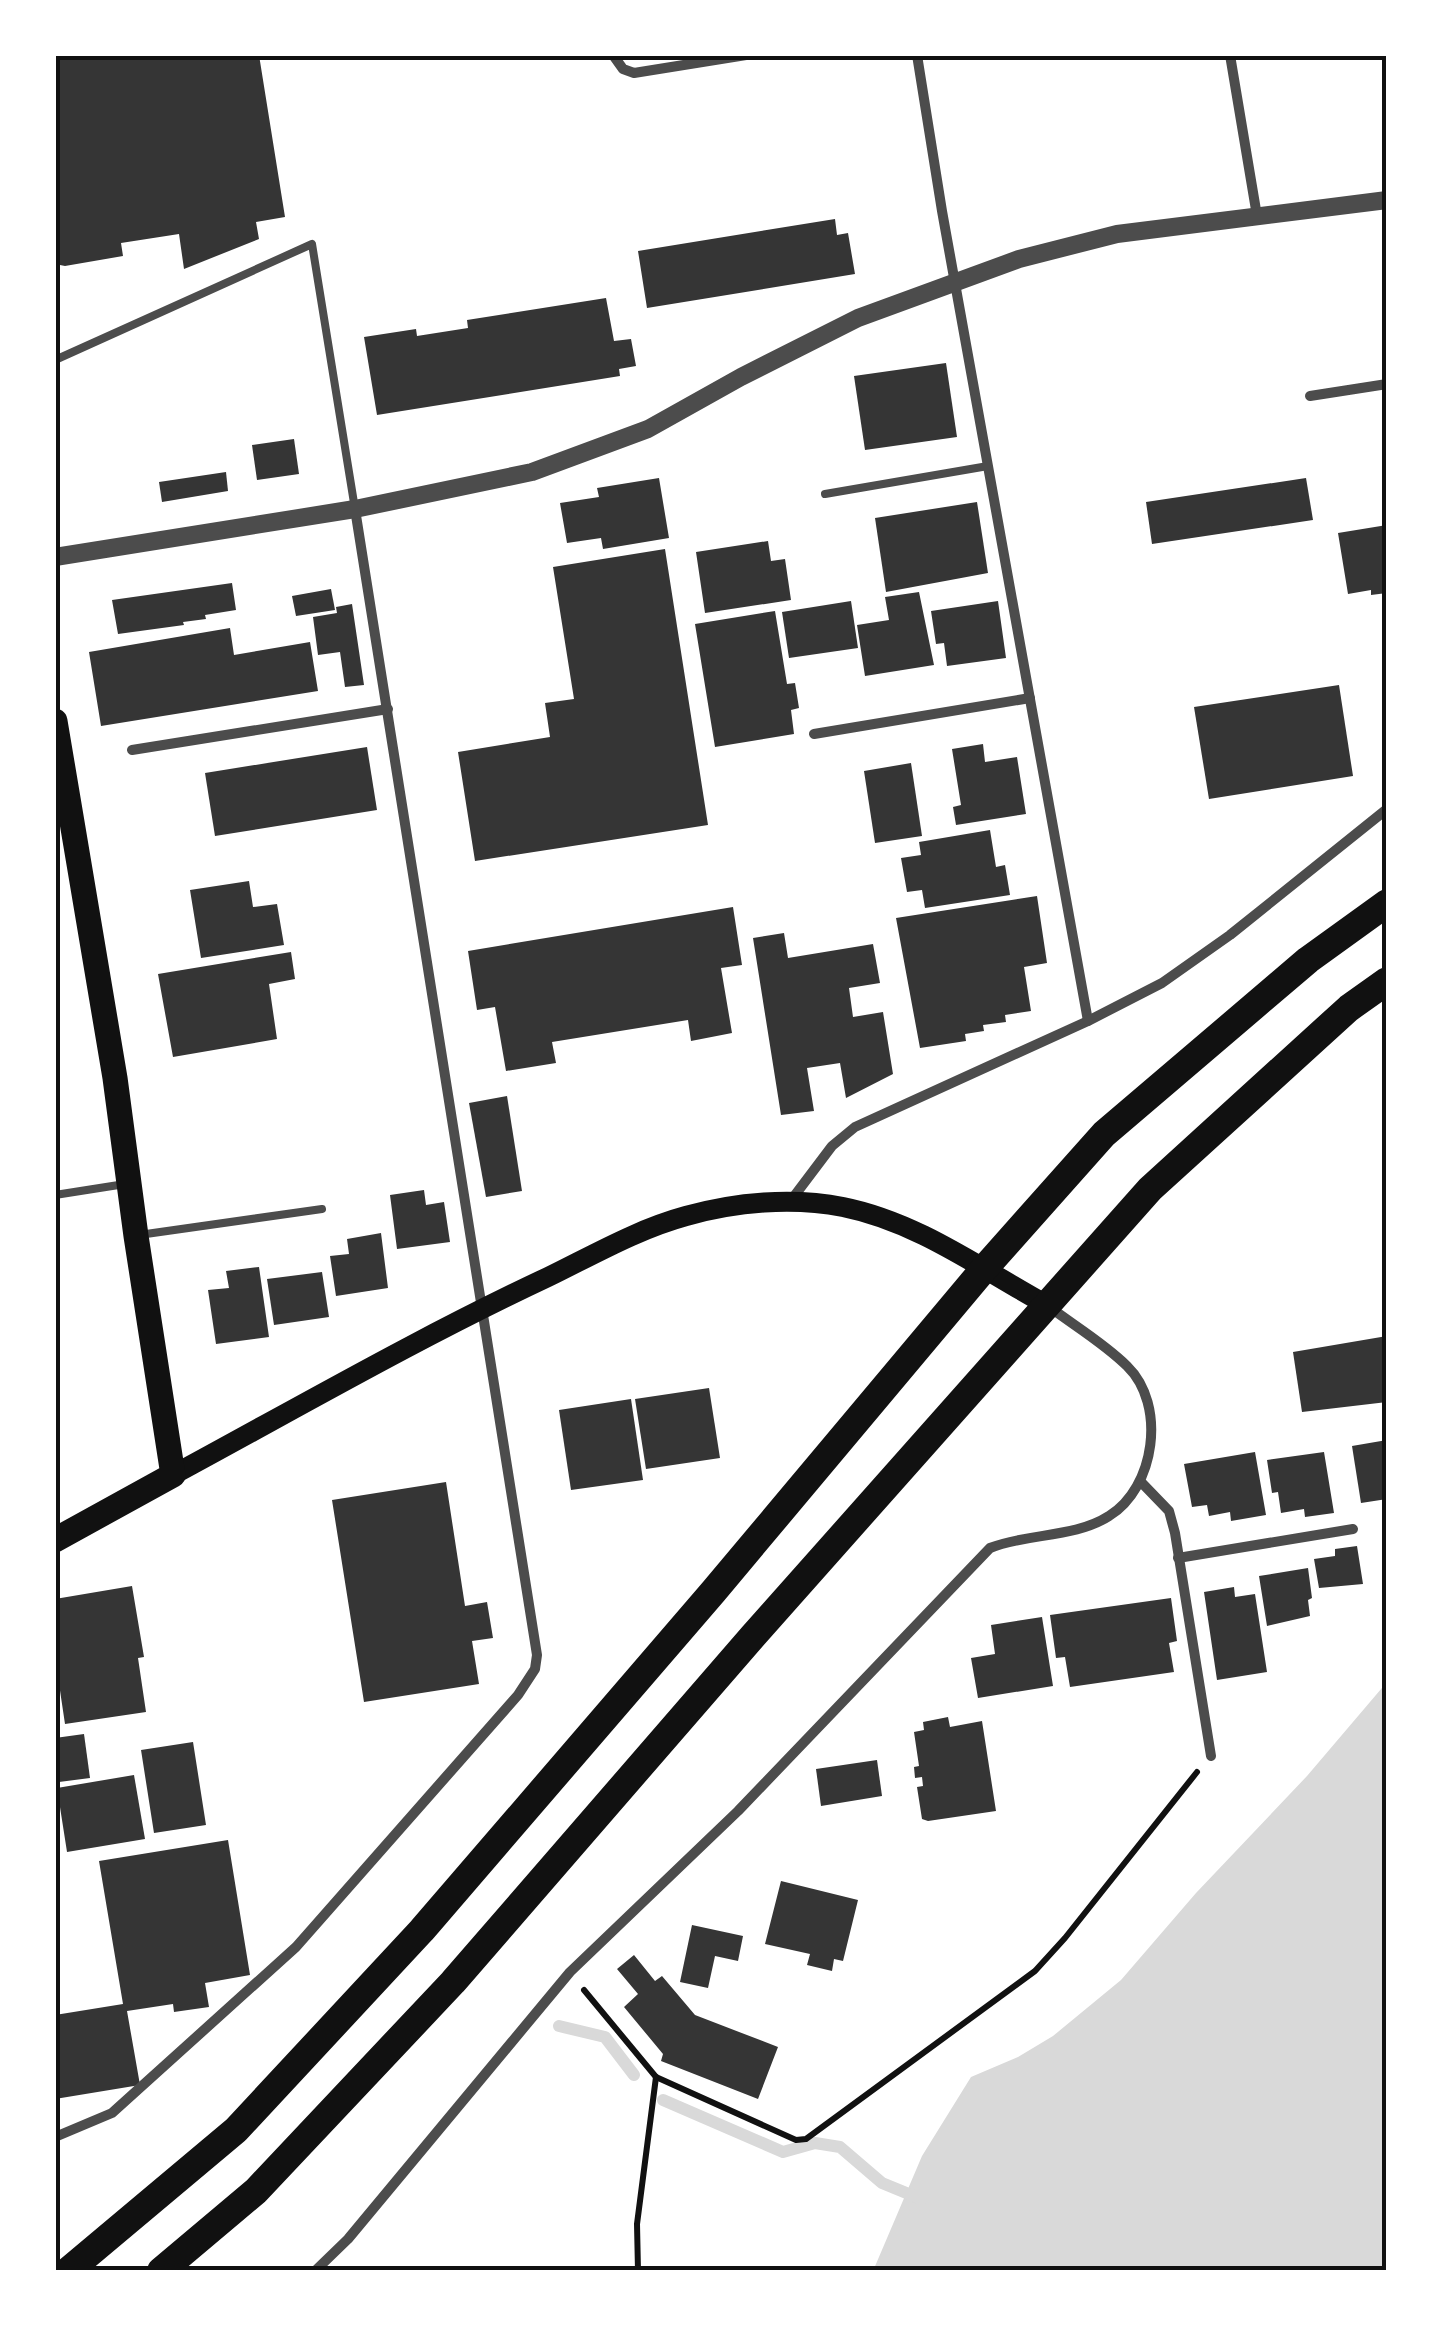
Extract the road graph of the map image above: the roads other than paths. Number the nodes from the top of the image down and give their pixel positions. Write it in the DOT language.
graph roads {
  1 [pos="613,55"];
  2 [pos="746,55"];
  3 [pos="917,55"];
  4 [pos="1230,55"];
  5 [pos="1387,200"];
  6 [pos="1257,216"];
  7 [pos="955,282"];
  8 [pos="55,360"];
  9 [pos="1387,384"];
  10 [pos="1310,396"];
  11 [pos="988,466"];
  12 [pos="824,494"];
  13 [pos="355,510"];
  14 [pos="55,557"];
  15 [pos="1030,698"];
  16 [pos="388,709"];
  17 [pos="55,721"];
  18 [pos="814,734"];
  19 [pos="132,750"];
  20 [pos="1387,808"];
  21 [pos="1387,903"];
  22 [pos="1387,981"];
  23 [pos="1088,1021"];
  24 [pos="129,1184"];
  25 [pos="55,1195"];
  26 [pos="791,1200"];
  27 [pos="322,1209"];
  28 [pos="136,1236"];
  29 [pos="984,1270"];
  30 [pos="1047,1304"];
  31 [pos="484,1307"];
  32 [pos="173,1475"];
  33 [pos="1141,1482"];
  34 [pos="1352,1529"];
  35 [pos="55,1540"];
  36 [pos="1178,1558"];
  37 [pos="1211,1756"];
  38 [pos="55,2137"];
  39 [pos="74,2267"];
  40 [pos="161,2271"];
  41 [pos="315,2271"];
  1 -- 2 [label="street"];
  3 -- 7 [label="street"];
  4 -- 6 [label="street"];
  5 -- 6 [label="street"];
  6 -- 7 [label="street"];
  7 -- 11 [label="street"];
  7 -- 13 [label="street"];
  8 -- 13 [label="lane"];
  9 -- 10 [label="street"];
  11 -- 12 [label="lane"];
  11 -- 15 [label="street"];
  13 -- 14 [label="street"];
  13 -- 16 [label="street"];
  15 -- 18 [label="street"];
  15 -- 23 [label="street"];
  16 -- 19 [label="street"];
  16 -- 31 [label="street"];
  17 -- 24 [label="main road"];
  20 -- 23 [label="street"];
  21 -- 29 [label="highway"];
  22 -- 30 [label="highway"];
  23 -- 26 [label="street"];
  24 -- 25 [label="lane"];
  24 -- 28 [label="main road"];
  26 -- 29 [label="main road"];
  26 -- 31 [label="main road"];
  27 -- 28 [label="lane"];
  28 -- 32 [label="main road"];
  29 -- 30 [label="main road"];
  29 -- 39 [label="highway"];
  30 -- 33 [label="street"];
  30 -- 40 [label="highway"];
  31 -- 32 [label="main road"];
  31 -- 38 [label="street"];
  32 -- 35 [label="main road"];
  33 -- 36 [label="street"];
  33 -- 41 [label="street"];
  34 -- 36 [label="street"];
  36 -- 37 [label="street"];
}
